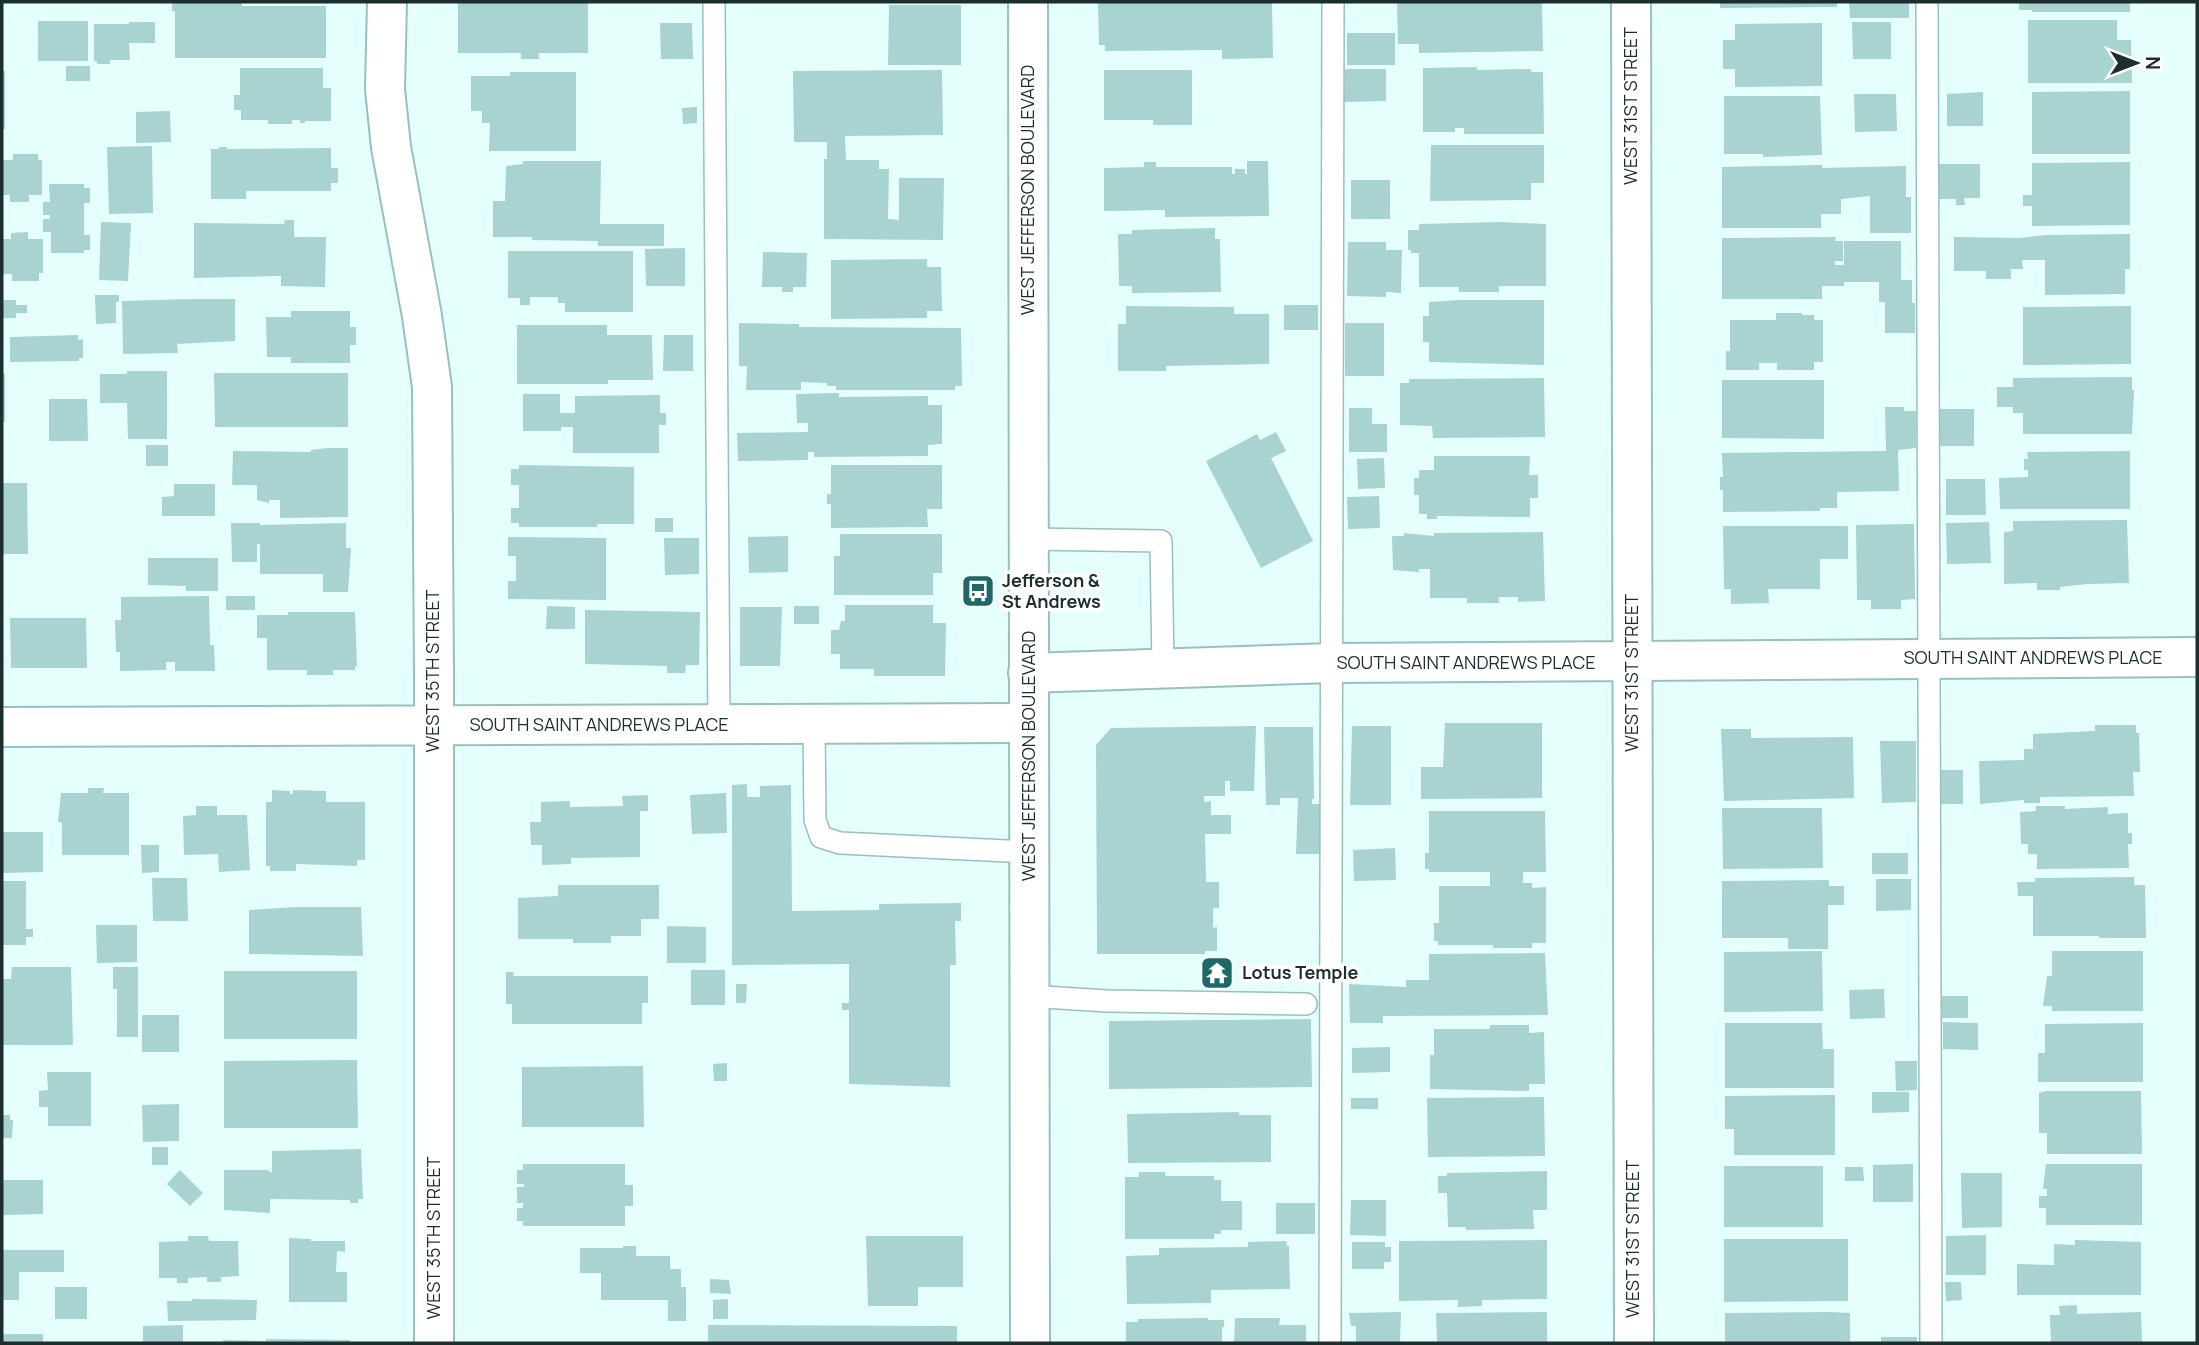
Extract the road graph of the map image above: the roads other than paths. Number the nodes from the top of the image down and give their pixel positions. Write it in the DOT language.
graph roads {
  1 [pos="387,2"];
  2 [pos="714,2"];
  3 [pos="1028,2"];
  4 [pos="1333,2"];
  5 [pos="1631,2"];
  6 [pos="1927,2"];
  7 [pos="1030,539"];
  8 [pos="2197,657"];
  9 [pos="1930,658"];
  10 [pos="1632,662"];
  11 [pos="1333,663"];
  12 [pos="1163,668"];
  13 [pos="1028,673"];
  14 [pos="1027,723"];
  15 [pos="719,724"];
  16 [pos="814,724"];
  17 [pos="433,726"];
  18 [pos="2,727"];
  19 [pos="1029,852"];
  20 [pos="1028,996"];
  21 [pos="1306,1004"];
  22 [pos="434,1343"];
  23 [pos="1030,1343"];
  24 [pos="1330,1343"];
  25 [pos="1634,1343"];
  26 [pos="1931,1343"];
  1 -- 17 [label="street, WEST 35TH STREET"];
  2 -- 15 [label="lane"];
  3 -- 7 [label="street, WEST JEFFERSON BOULEVARD"];
  4 -- 11 [label="lane"];
  5 -- 10 [label="street, WEST 31ST STREET"];
  6 -- 9 [label="lane"];
  7 -- 12 [label="lane"];
  7 -- 13 [label="street, WEST JEFFERSON BOULEVARD"];
  8 -- 9 [label="street, SOUTH SAINT ANDREWS PLACE"];
  9 -- 10 [label="street, SOUTH SAINT ANDREWS PLACE"];
  9 -- 26 [label="lane"];
  10 -- 11 [label="street, SOUTH SAINT ANDREWS PLACE"];
  10 -- 25 [label="street, WEST 31ST STREET"];
  11 -- 12 [label="street, SOUTH SAINT ANDREWS PLACE"];
  11 -- 24 [label="lane"];
  12 -- 13 [label="street, SOUTH SAINT ANDREWS PLACE"];
  13 -- 14 [label="street, WEST JEFFERSON BOULEVARD"];
  14 -- 16 [label="street, SOUTH SAINT ANDREWS PLACE"];
  14 -- 19 [label="street, WEST JEFFERSON BOULEVARD"];
  15 -- 16 [label="street, SOUTH SAINT ANDREWS PLACE"];
  15 -- 17 [label="street, SOUTH SAINT ANDREWS PLACE"];
  16 -- 19 [label="lane"];
  17 -- 18 [label="street, SOUTH SAINT ANDREWS PLACE"];
  17 -- 22 [label="street, WEST 35TH STREET"];
  19 -- 20 [label="street, WEST JEFFERSON BOULEVARD"];
  20 -- 21 [label="lane"];
  20 -- 23 [label="street, WEST JEFFERSON BOULEVARD"];
}
